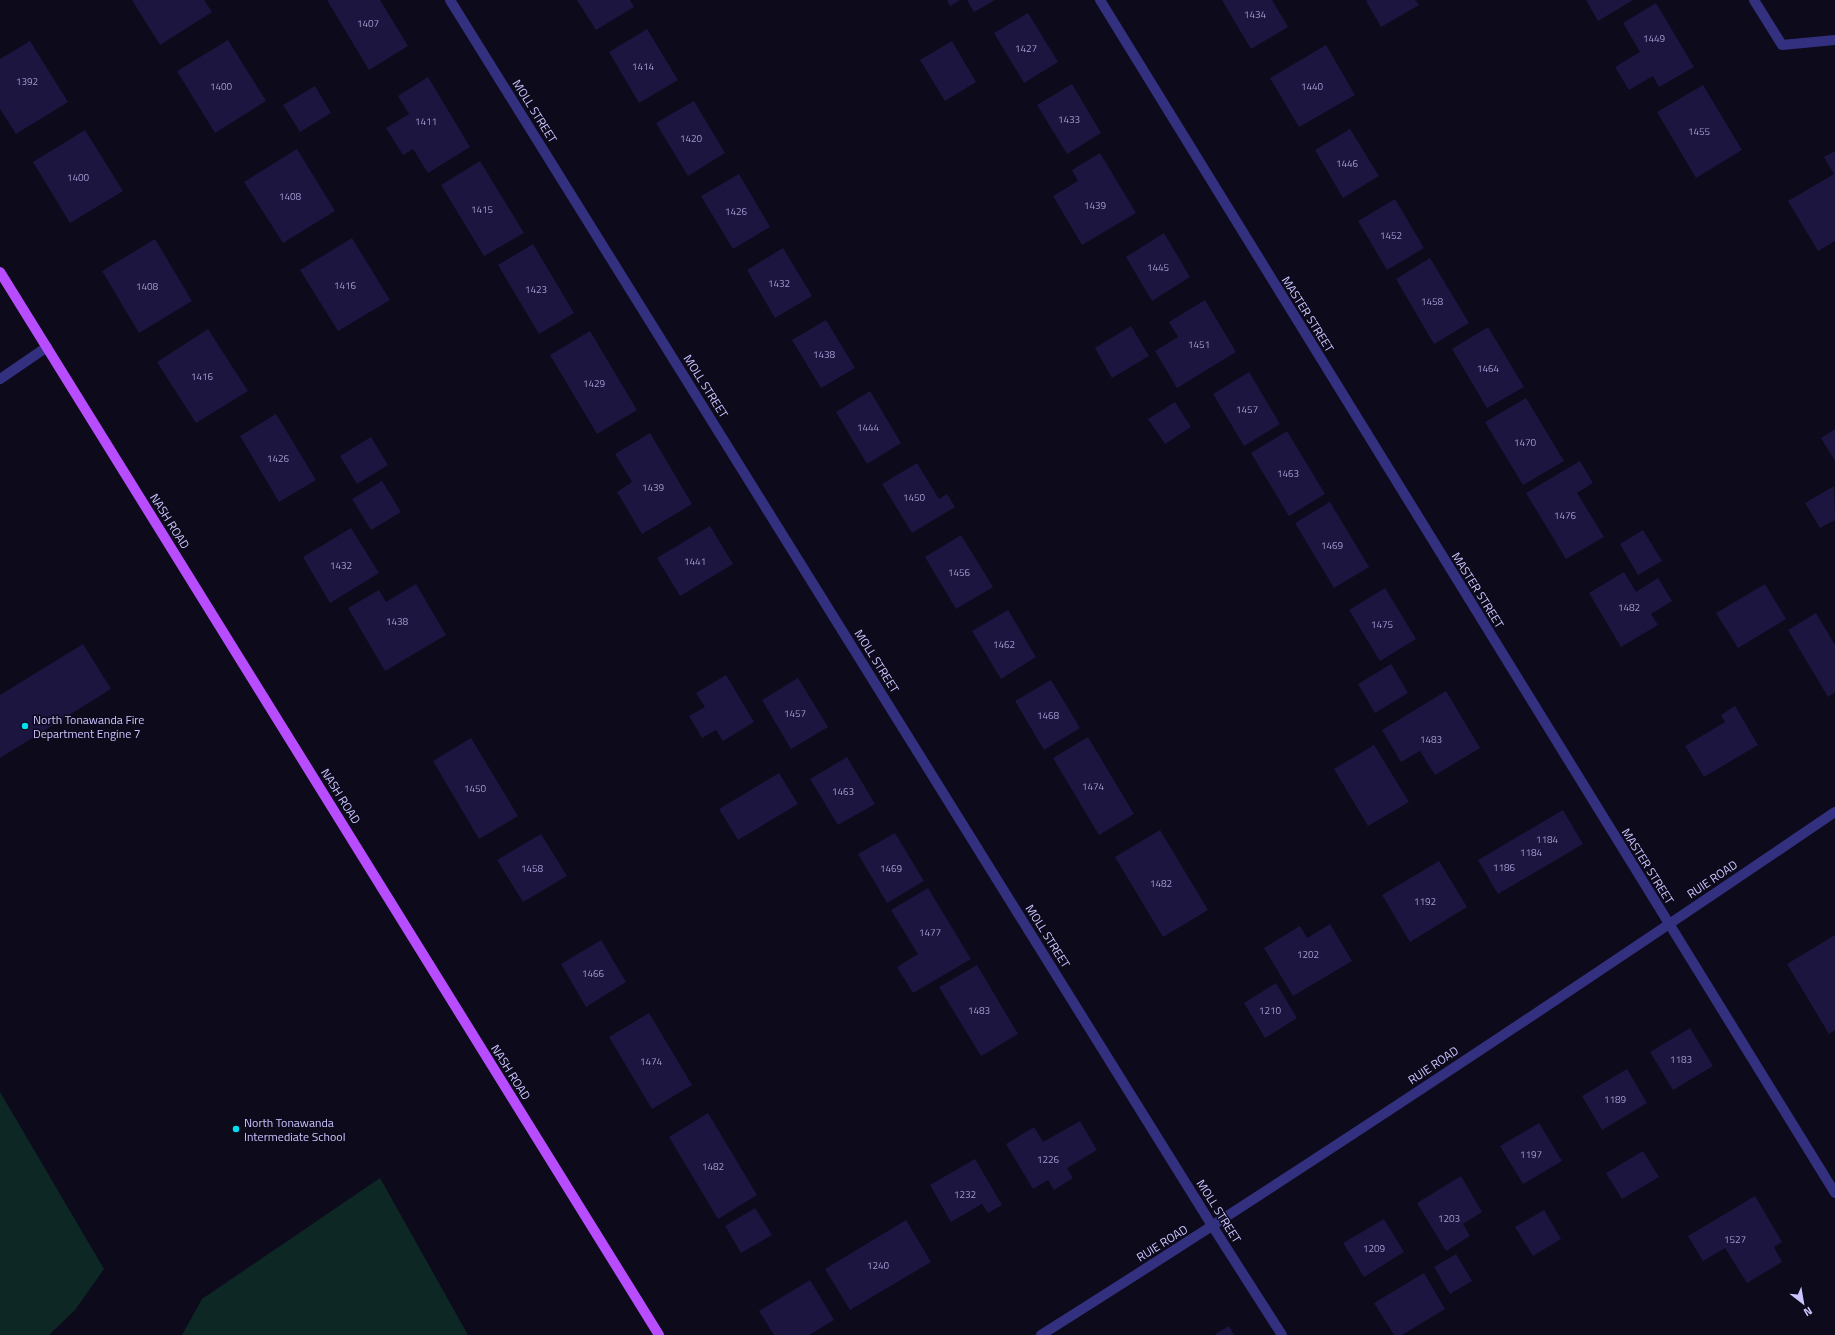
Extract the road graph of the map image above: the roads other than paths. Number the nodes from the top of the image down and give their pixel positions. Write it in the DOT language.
graph roads {
  1 [pos="450,0"];
  2 [pos="1100,0"];
  3 [pos="1754,0"];
  4 [pos="1835,40"];
  5 [pos="0,272"];
  6 [pos="47,347"];
  7 [pos="0,379"];
  8 [pos="1835,812"];
  9 [pos="1669,924"];
  10 [pos="1835,1193"];
  11 [pos="1213,1227"];
  12 [pos="659,1335"];
  13 [pos="1041,1335"];
  14 [pos="1282,1335"];
  1 -- 11 [label="street, MOLL STREET"];
  2 -- 9 [label="street, MASTER STREET"];
  3 -- 4 [label="street"];
  5 -- 6 [label="main road, NASH ROAD"];
  6 -- 7 [label="street"];
  6 -- 12 [label="main road, NASH ROAD"];
  8 -- 9 [label="street, RUIE ROAD"];
  9 -- 10 [label="street, MASTER STREET"];
  9 -- 11 [label="street, RUIE ROAD"];
  11 -- 13 [label="street, RUIE ROAD"];
  11 -- 14 [label="street, MOLL STREET"];
}
